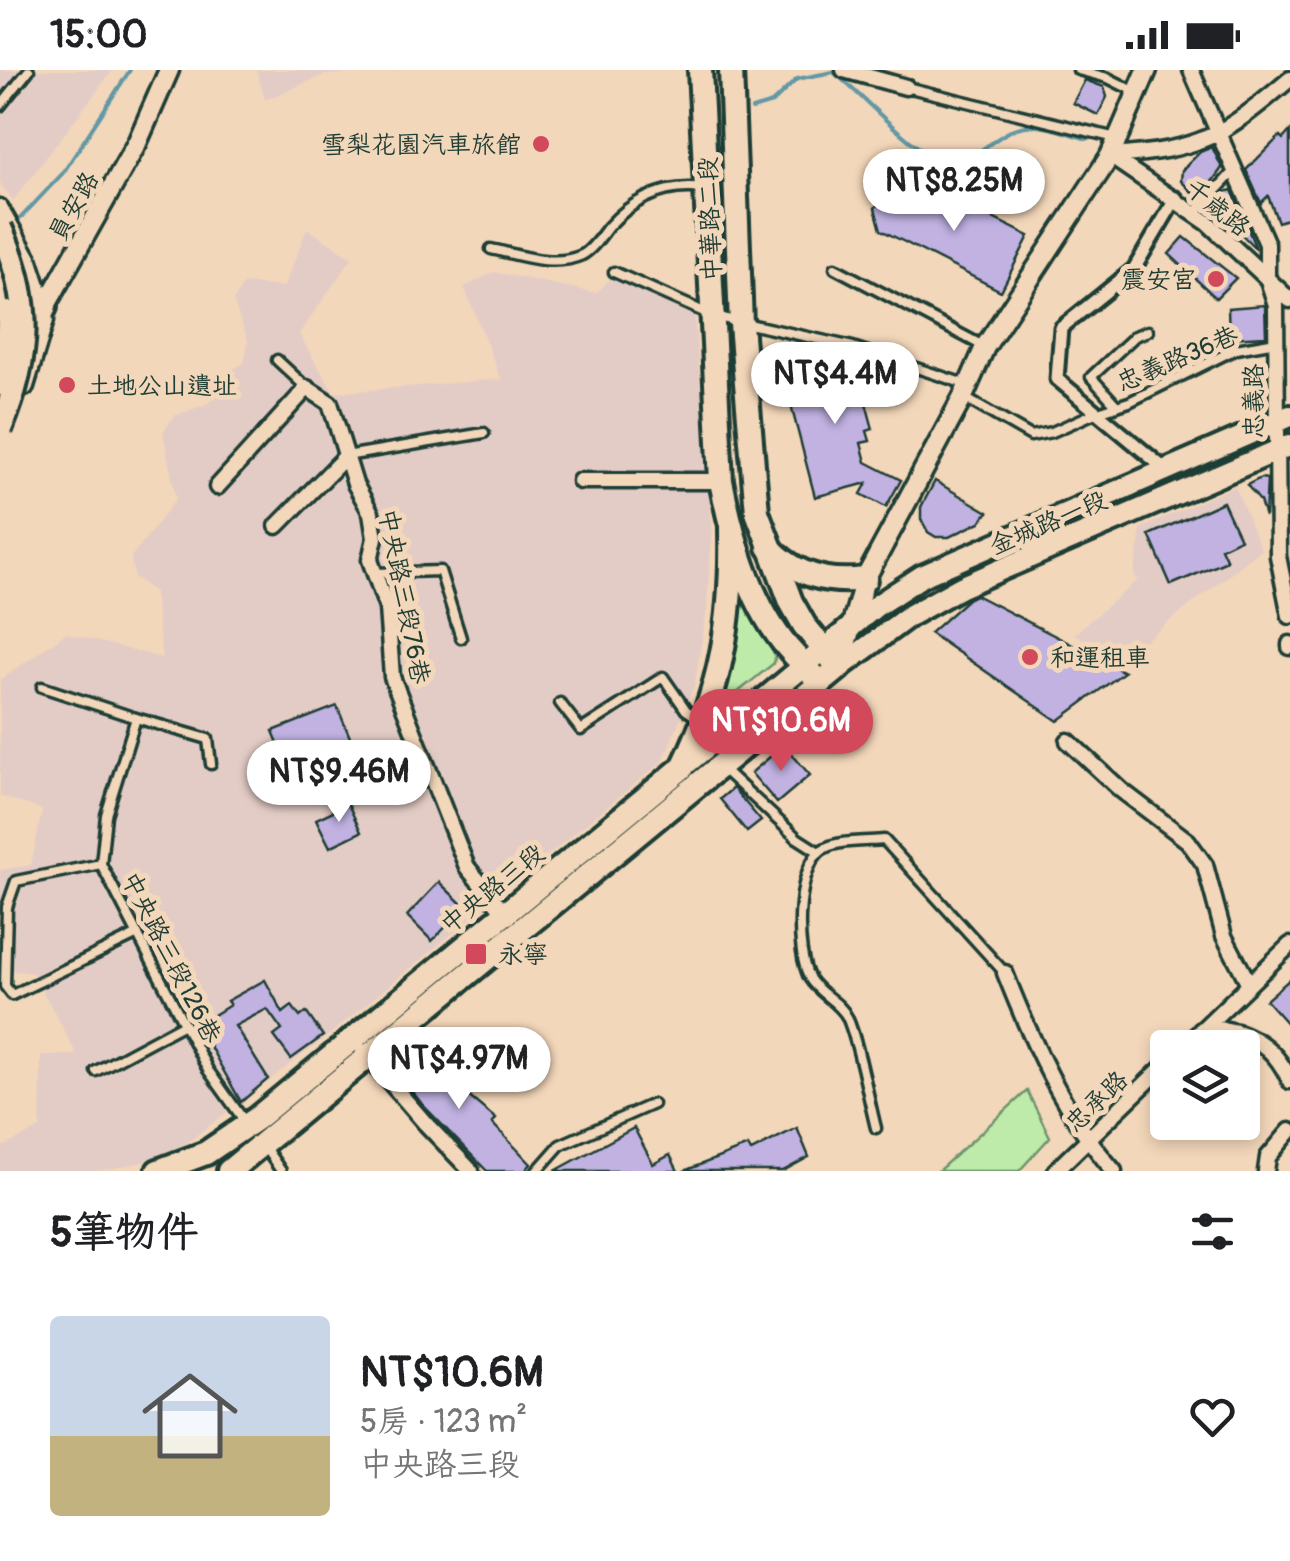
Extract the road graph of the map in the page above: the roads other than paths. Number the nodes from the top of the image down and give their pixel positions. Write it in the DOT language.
graph roads {
  1 [pos="29,70"];
  2 [pos="169,70"];
  3 [pos="700,70"];
  4 [pos="731,70"];
  5 [pos="844,70"];
  6 [pos="1078,70"];
  7 [pos="1147,70"];
  8 [pos="1191,70"];
  9 [pos="1106,74"];
  10 [pos="1290,78"];
  11 [pos="906,87"];
  12 [pos="1137,93"];
  13 [pos="0,106"];
  14 [pos="1219,135"];
  15 [pos="1114,147"];
  16 [pos="1234,170"];
  17 [pos="705,190"];
  18 [pos="1176,198"];
  19 [pos="0,207"];
  20 [pos="1195,212"];
  21 [pos="0,228"];
  22 [pos="491,249"];
  23 [pos="0,255"];
  24 [pos="835,268"];
  25 [pos="614,272"];
  26 [pos="1267,277"];
  27 [pos="1285,305"];
  28 [pos="45,306"];
  29 [pos="713,316"];
  30 [pos="741,324"];
  31 [pos="1148,331"];
  32 [pos="0,332"];
  33 [pos="1276,342"];
  34 [pos="986,347"];
  35 [pos="0,352"];
  36 [pos="277,360"];
  37 [pos="0,384"];
  38 [pos="306,388"];
  39 [pos="966,391"];
  40 [pos="0,397"];
  41 [pos="1117,406"];
  42 [pos="1095,412"];
  43 [pos="1284,418"];
  44 [pos="0,429"];
  45 [pos="484,433"];
  46 [pos="0,447"];
  47 [pos="1283,448"];
  48 [pos="346,456"];
  49 [pos="1166,470"];
  50 [pos="721,481"];
  51 [pos="580,482"];
  52 [pos="217,487"];
  53 [pos="277,526"];
  54 [pos="731,529"];
  55 [pos="767,544"];
  56 [pos="375,573"];
  57 [pos="865,580"];
  58 [pos="1290,616"];
  59 [pos="849,629"];
  60 [pos="461,638"];
  61 [pos="804,665"];
  62 [pos="828,667"];
  63 [pos="42,687"];
  64 [pos="560,703"];
  65 [pos="136,718"];
  66 [pos="705,722"];
  67 [pos="1068,742"];
  68 [pos="211,764"];
  69 [pos="683,766"];
  70 [pos="721,767"];
  71 [pos="818,852"];
  72 [pos="101,864"];
  73 [pos="505,914"];
  74 [pos="522,932"];
  75 [pos="138,934"];
  76 [pos="1290,945"];
  77 [pos="1005,973"];
  78 [pos="1249,984"];
  79 [pos="184,1024"];
  80 [pos="1200,1030"];
  81 [pos="1221,1030"];
  82 [pos="353,1039"];
  83 [pos="1260,1041"];
  84 [pos="369,1058"];
  85 [pos="96,1071"];
  86 [pos="1150,1079"];
  87 [pos="1290,1081"];
  88 [pos="653,1104"];
  89 [pos="248,1125"];
  90 [pos="1290,1127"];
  91 [pos="876,1128"];
  92 [pos="1087,1140"];
  93 [pos="263,1145"];
  94 [pos="170,1170"];
  95 [pos="229,1171"];
  96 [pos="281,1171"];
  97 [pos="471,1171"];
  98 [pos="537,1171"];
  99 [pos="1055,1171"];
  100 [pos="1114,1171"];
  101 [pos="1266,1171"];
  1 -- 13 [label="lane"];
  2 -- 28 [label="street, 員安路"];
  3 -- 17 [label="main road, 中華路二段"];
  4 -- 30 [label="main road, 中華路二段"];
  5 -- 11 [label="street"];
  6 -- 9 [label="lane"];
  7 -- 12 [label="street"];
  8 -- 14 [label="street, 忠義路"];
  9 -- 12 [label="lane"];
  10 -- 14 [label="street"];
  11 -- 15 [label="lane"];
  12 -- 15 [label="street"];
  14 -- 15 [label="street"];
  14 -- 16 [label="street, 忠義路"];
  15 -- 18 [label="street, 千歲路"];
  15 -- 34 [label="street"];
  16 -- 20 [label="lane"];
  16 -- 26 [label="street, 忠義路"];
  17 -- 22 [label="lane"];
  17 -- 29 [label="main road, 中華路二段"];
  18 -- 20 [label="street, 千歲路"];
  18 -- 42 [label="street"];
  19 -- 28 [label="street"];
  20 -- 26 [label="street, 千歲路"];
  21 -- 44 [label="main road, bridge"];
  23 -- 37 [label="main road, bridge"];
  24 -- 34 [label="lane"];
  25 -- 29 [label="lane"];
  26 -- 27 [label="street, 忠義路"];
  27 -- 33 [label="street, 忠義路"];
  28 -- 35 [label="street, 員安路"];
  28 -- 40 [label="main road"];
  28 -- 46 [label="street"];
  29 -- 30 [label="lane"];
  29 -- 50 [label="main road, 中華路二段"];
  30 -- 39 [label="lane"];
  30 -- 55 [label="main road, 中華路二段"];
  31 -- 41 [label="lane"];
  32 -- 35 [label="street"];
  33 -- 41 [label="lane, 忠義路36巷"];
  33 -- 43 [label="street, 忠義路"];
  34 -- 39 [label="street"];
  36 -- 38 [label="lane"];
  38 -- 48 [label="street, 中央路三段76巷"];
  38 -- 52 [label="street"];
  39 -- 42 [label="lane, 忠義路36巷"];
  39 -- 57 [label="street"];
  41 -- 42 [label="lane, 忠義路36巷"];
  42 -- 49 [label="street"];
  43 -- 47 [label="street, 忠義路"];
  43 -- 49 [label="main road, 金城路一段"];
  45 -- 48 [label="lane"];
  47 -- 58 [label="street, 忠義路"];
  47 -- 62 [label="main road, 金城路一段"];
  48 -- 53 [label="street"];
  48 -- 56 [label="street, 中央路三段76巷"];
  49 -- 59 [label="main road, 金城路一段"];
  50 -- 51 [label="street"];
  50 -- 54 [label="main road, 中華路二段"];
  54 -- 61 [label="main road"];
  54 -- 66 [label="main road"];
  55 -- 57 [label="main road"];
  55 -- 62 [label="main road, 中華路二段"];
  56 -- 60 [label="lane"];
  56 -- 73 [label="street, 中央路三段76巷"];
  57 -- 59 [label="street"];
  59 -- 62 [label="main road, 中央路三段"];
  61 -- 62 [label="main road"];
  61 -- 69 [label="main road, 中央路三段"];
  62 -- 70 [label="main road, 中央路三段"];
  63 -- 65 [label="lane"];
  64 -- 66 [label="lane"];
  65 -- 68 [label="lane"];
  65 -- 72 [label="lane, 中央路三段126巷"];
  66 -- 69 [label="main road"];
  67 -- 78 [label="street"];
  69 -- 73 [label="main road, 中央路三段"];
  70 -- 71 [label="lane"];
  70 -- 74 [label="main road, 中央路三段"];
  71 -- 77 [label="lane"];
  71 -- 91 [label="lane"];
  72 -- 75 [label="lane, 中央路三段126巷"];
  72 -- 75 [label="lane"];
  73 -- 74 [label="street, 中央路三段76巷"];
  73 -- 82 [label="main road, 中央路三段"];
  74 -- 84 [label="main road, 中央路三段"];
  75 -- 79 [label="lane, 中央路三段126巷"];
  76 -- 78 [label="street"];
  77 -- 92 [label="street"];
  78 -- 80 [label="street"];
  79 -- 85 [label="lane"];
  79 -- 89 [label="lane, 中央路三段126巷"];
  80 -- 81 [label="street"];
  82 -- 84 [label="street"];
  82 -- 89 [label="main road, 中央路三段"];
  83 -- 87 [label="street"];
  84 -- 93 [label="main road, 中央路三段"];
  84 -- 97 [label="street"];
  86 -- 92 [label="street, 忠承路"];
  88 -- 98 [label="lane"];
  89 -- 93 [label="main road"];
  89 -- 94 [label="main road, 中央路三段"];
  90 -- 101 [label="street"];
  92 -- 99 [label="street, 忠承路"];
  92 -- 100 [label="street"];
  93 -- 95 [label="main road, 中央路三段"];
  93 -- 96 [label="lane"];
}
